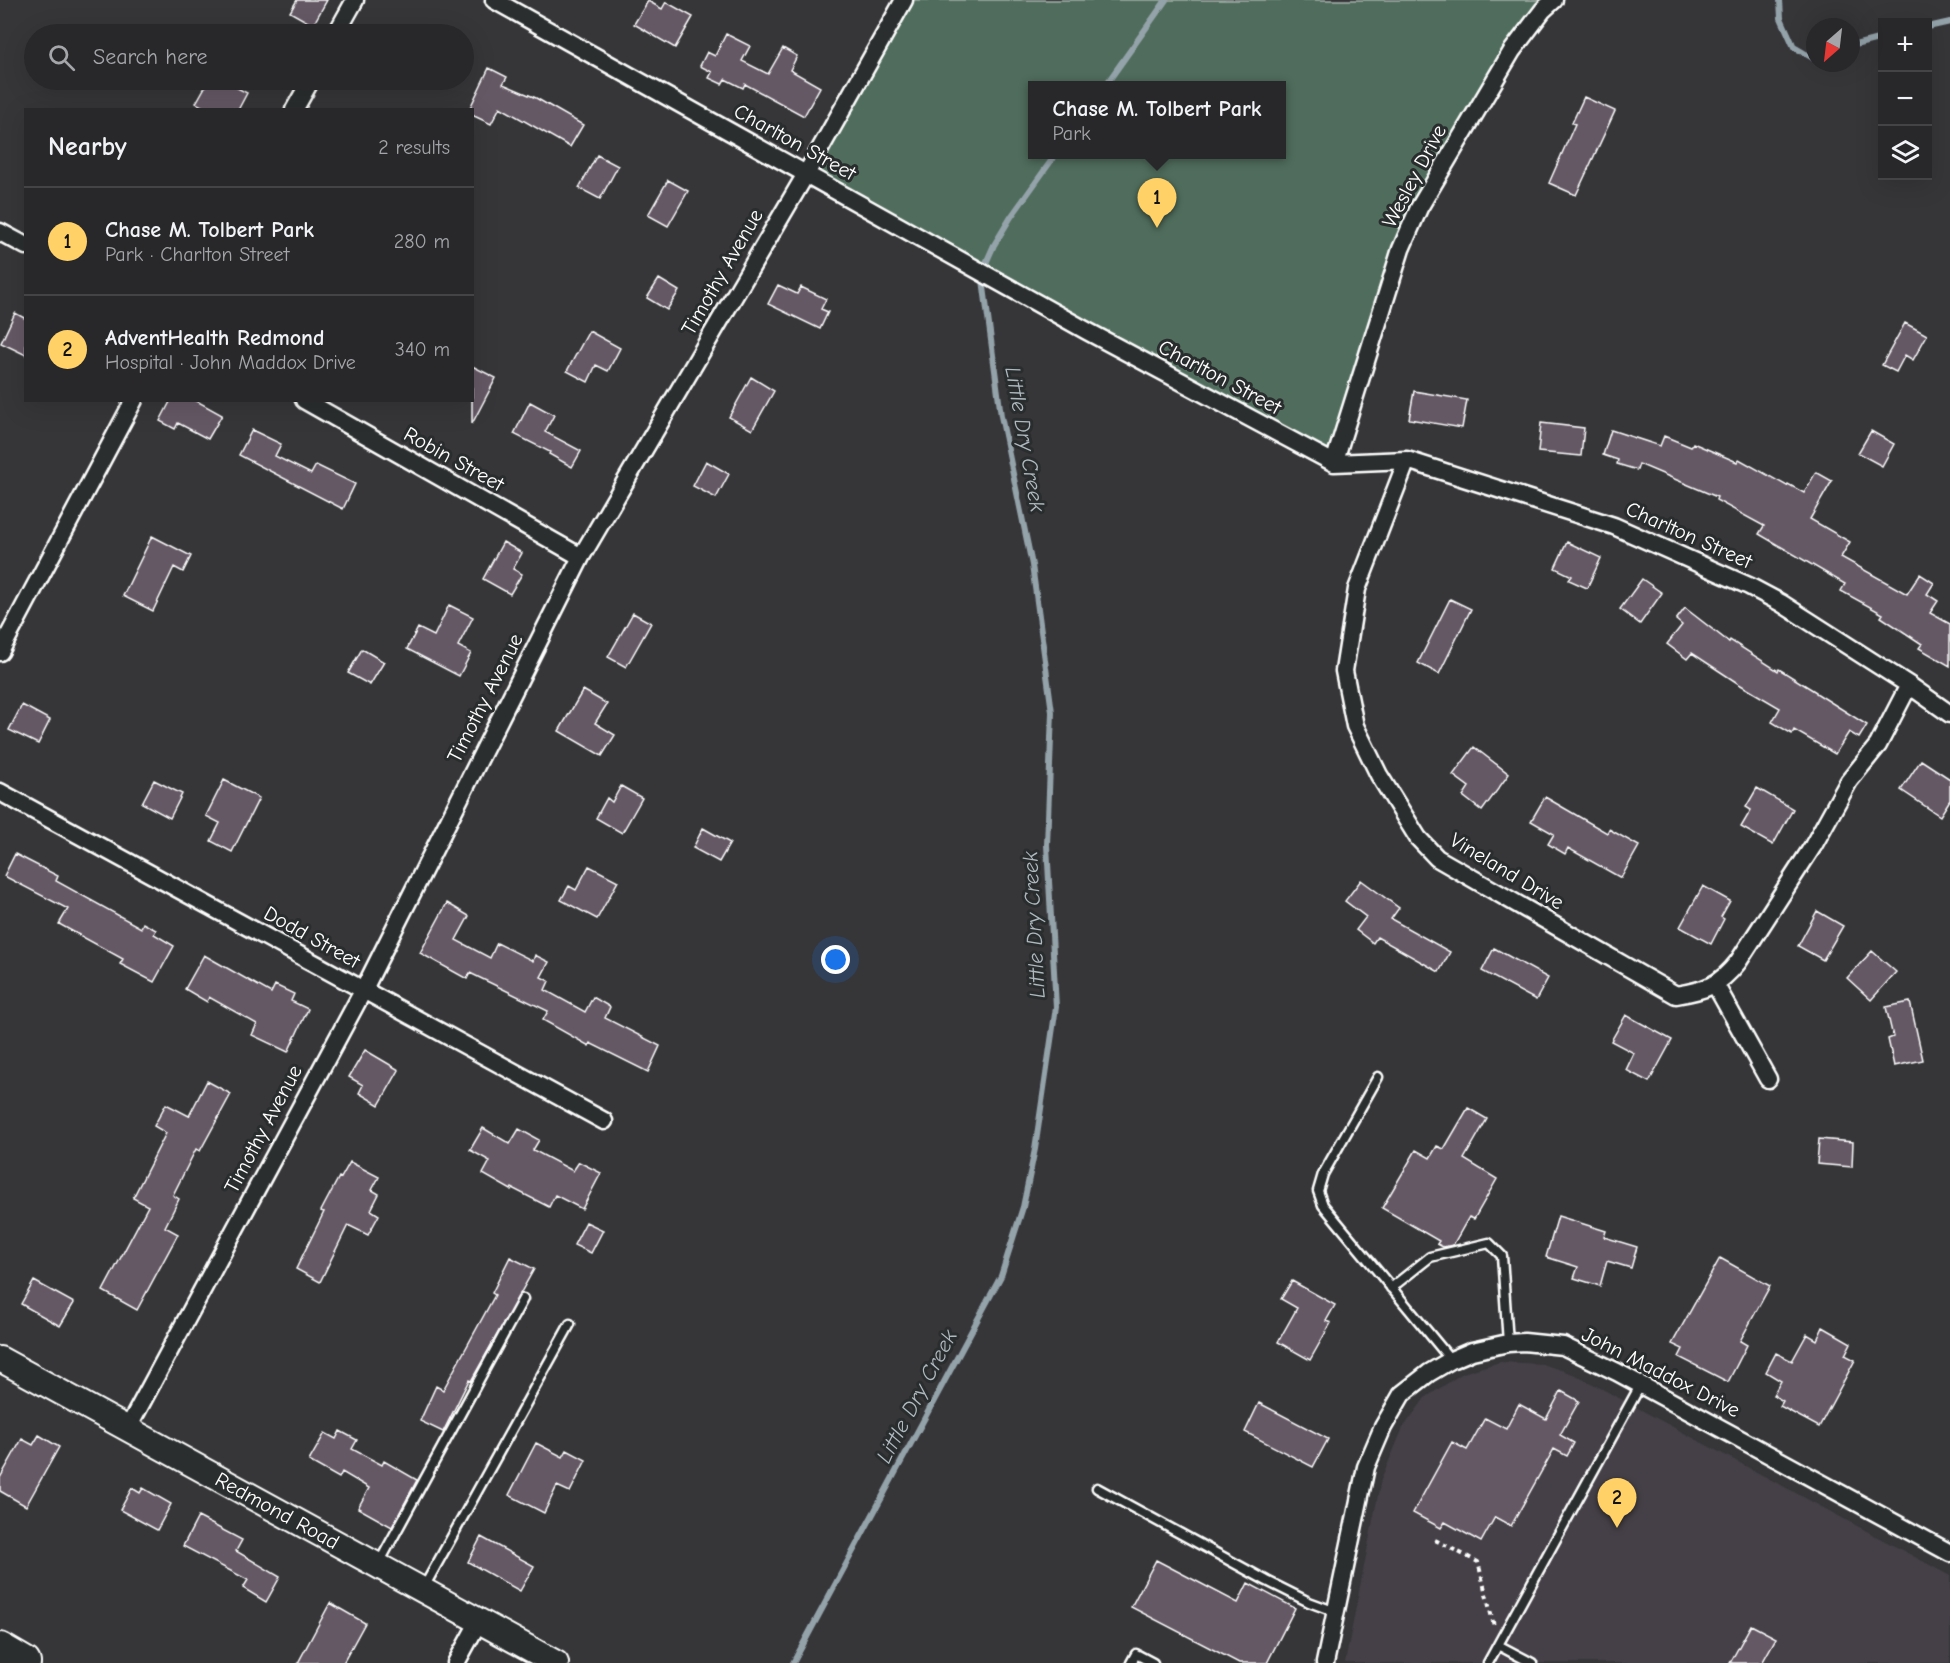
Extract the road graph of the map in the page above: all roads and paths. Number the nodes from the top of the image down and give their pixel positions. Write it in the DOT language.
graph roads {
  1 [pos="355,0"];
  2 [pos="494,0"];
  3 [pos="904,0"];
  4 [pos="1554,0"];
  5 [pos="342,24"];
  6 [pos="305,90"];
  7 [pos="295,108"];
  8 [pos="806,174"];
  9 [pos="0,232"];
  10 [pos="24,245"];
  11 [pos="133,402"];
  12 [pos="308,402"];
  13 [pos="1407,460"];
  14 [pos="1334,463"];
  15 [pos="581,557"];
  16 [pos="0,652"];
  17 [pos="1909,685"];
  18 [pos="1950,714"];
  19 [pos="0,792"];
  20 [pos="1714,984"];
  21 [pos="363,991"];
  22 [pos="1378,1077"];
  23 [pos="1768,1078"];
  24 [pos="604,1121"];
  25 [pos="1391,1288"];
  26 [pos="523,1299"];
  27 [pos="570,1324"];
  28 [pos="1508,1344"];
  29 [pos="0,1359"];
  30 [pos="1451,1360"];
  31 [pos="1641,1384"];
  32 [pos="128,1428"];
  33 [pos="1097,1488"];
  34 [pos="1435,1540"];
  35 [pos="1950,1553"];
  36 [pos="378,1565"];
  37 [pos="423,1590"];
  38 [pos="1336,1612"];
  39 [pos="479,1621"];
  40 [pos="1498,1644"];
  41 [pos="0,1649"];
  42 [pos="24,1663"];
  43 [pos="456,1663"];
  44 [pos="556,1663"];
  45 [pos="1131,1663"];
  46 [pos="1153,1663"];
  47 [pos="1325,1663"];
  48 [pos="1488,1663"];
  49 [pos="1532,1663"];
  1 -- 5 [label="street"];
  2 -- 8 [label="street, Charlton Street"];
  3 -- 8 [label="street, Timothy Avenue"];
  4 -- 14 [label="street, Wesley Drive"];
  6 -- 7 [label="street"];
  8 -- 14 [label="street, Charlton Street"];
  8 -- 15 [label="street, Timothy Avenue"];
  9 -- 10 [label="street"];
  11 -- 16 [label="street"];
  12 -- 15 [label="street, Robin Street"];
  13 -- 14 [label="street, Charlton Street"];
  13 -- 17 [label="street, Charlton Street"];
  13 -- 20 [label="street, Vineland Drive"];
  15 -- 21 [label="street, Timothy Avenue"];
  17 -- 18 [label="street, Charlton Street"];
  17 -- 20 [label="street, Vineland Drive"];
  19 -- 21 [label="street, Dodd Street"];
  20 -- 23 [label="street"];
  21 -- 24 [label="street, Dodd Street"];
  21 -- 32 [label="street, Timothy Avenue"];
  22 -- 25 [label="lane"];
  25 -- 28 [label="lane"];
  25 -- 30 [label="lane"];
  26 -- 36 [label="lane"];
  27 -- 37 [label="lane"];
  28 -- 30 [label="street, John Maddox Drive"];
  28 -- 31 [label="street, John Maddox Drive"];
  29 -- 32 [label="street, Redmond Road"];
  30 -- 38 [label="street, John Maddox Drive"];
  31 -- 35 [label="street, John Maddox Drive"];
  31 -- 40 [label="lane"];
  32 -- 36 [label="street, Redmond Road"];
  33 -- 38 [label="lane"];
  34 -- 40 [label="path"];
  36 -- 37 [label="street, Redmond Road"];
  37 -- 39 [label="street, Redmond Road"];
  38 -- 47 [label="street, John Maddox Drive"];
  39 -- 43 [label="street"];
  39 -- 44 [label="street, Redmond Road"];
  40 -- 48 [label="lane"];
  40 -- 49 [label="lane"];
  41 -- 42 [label="highway"];
  45 -- 46 [label="lane"];
}
